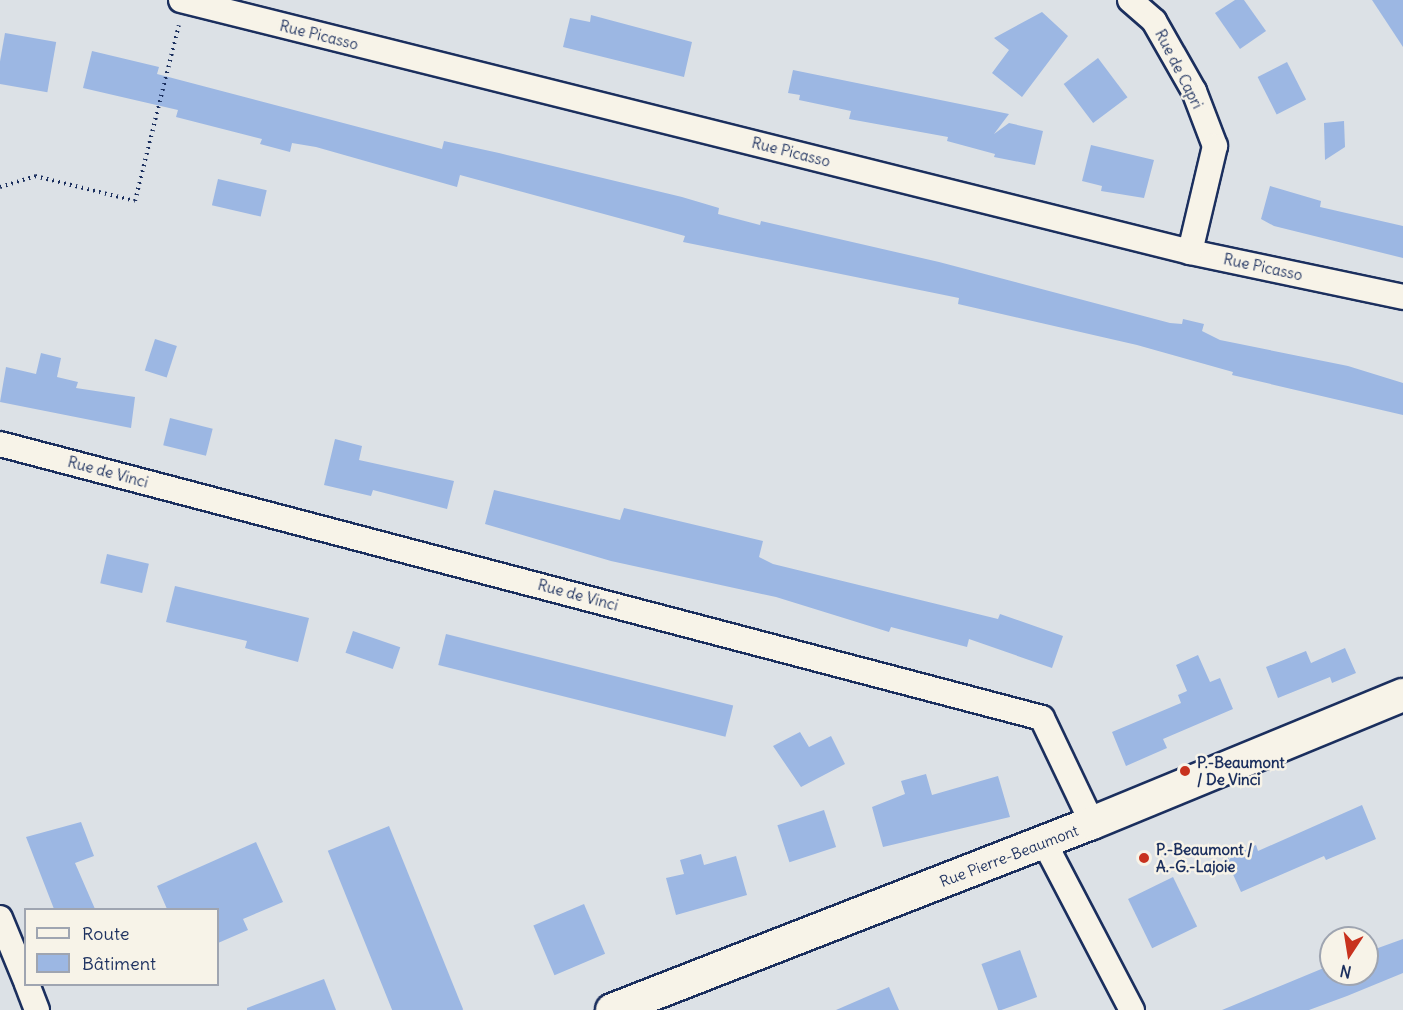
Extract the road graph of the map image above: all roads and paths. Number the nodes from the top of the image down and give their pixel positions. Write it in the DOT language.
graph roads {
  1 [pos="181,0"];
  2 [pos="1130,0"];
  3 [pos="179,26"];
  4 [pos="0,187"];
  5 [pos="1190,252"];
  6 [pos="1403,297"];
  7 [pos="0,444"];
  8 [pos="1403,695"];
  9 [pos="1092,823"];
  10 [pos="1044,842"];
  11 [pos="0,918"];
  12 [pos="24,978"];
  13 [pos="27,986"];
  14 [pos="37,1010"];
  15 [pos="612,1010"];
  16 [pos="1132,1010"];
  1 -- 5 [label="street, Rue Picasso"];
  2 -- 5 [label="street, Rue de Capri"];
  3 -- 4 [label="path"];
  5 -- 6 [label="street, Rue Picasso"];
  7 -- 9 [label="street, Rue de Vinci"];
  8 -- 9 [label="main road, Rue Pierre-Beaumont"];
  9 -- 10 [label="main road, Rue Pierre-Beaumont"];
  10 -- 15 [label="main road, Rue Pierre-Beaumont"];
  10 -- 16 [label="street"];
  11 -- 12 [label="street"];
  13 -- 14 [label="street"];
}
